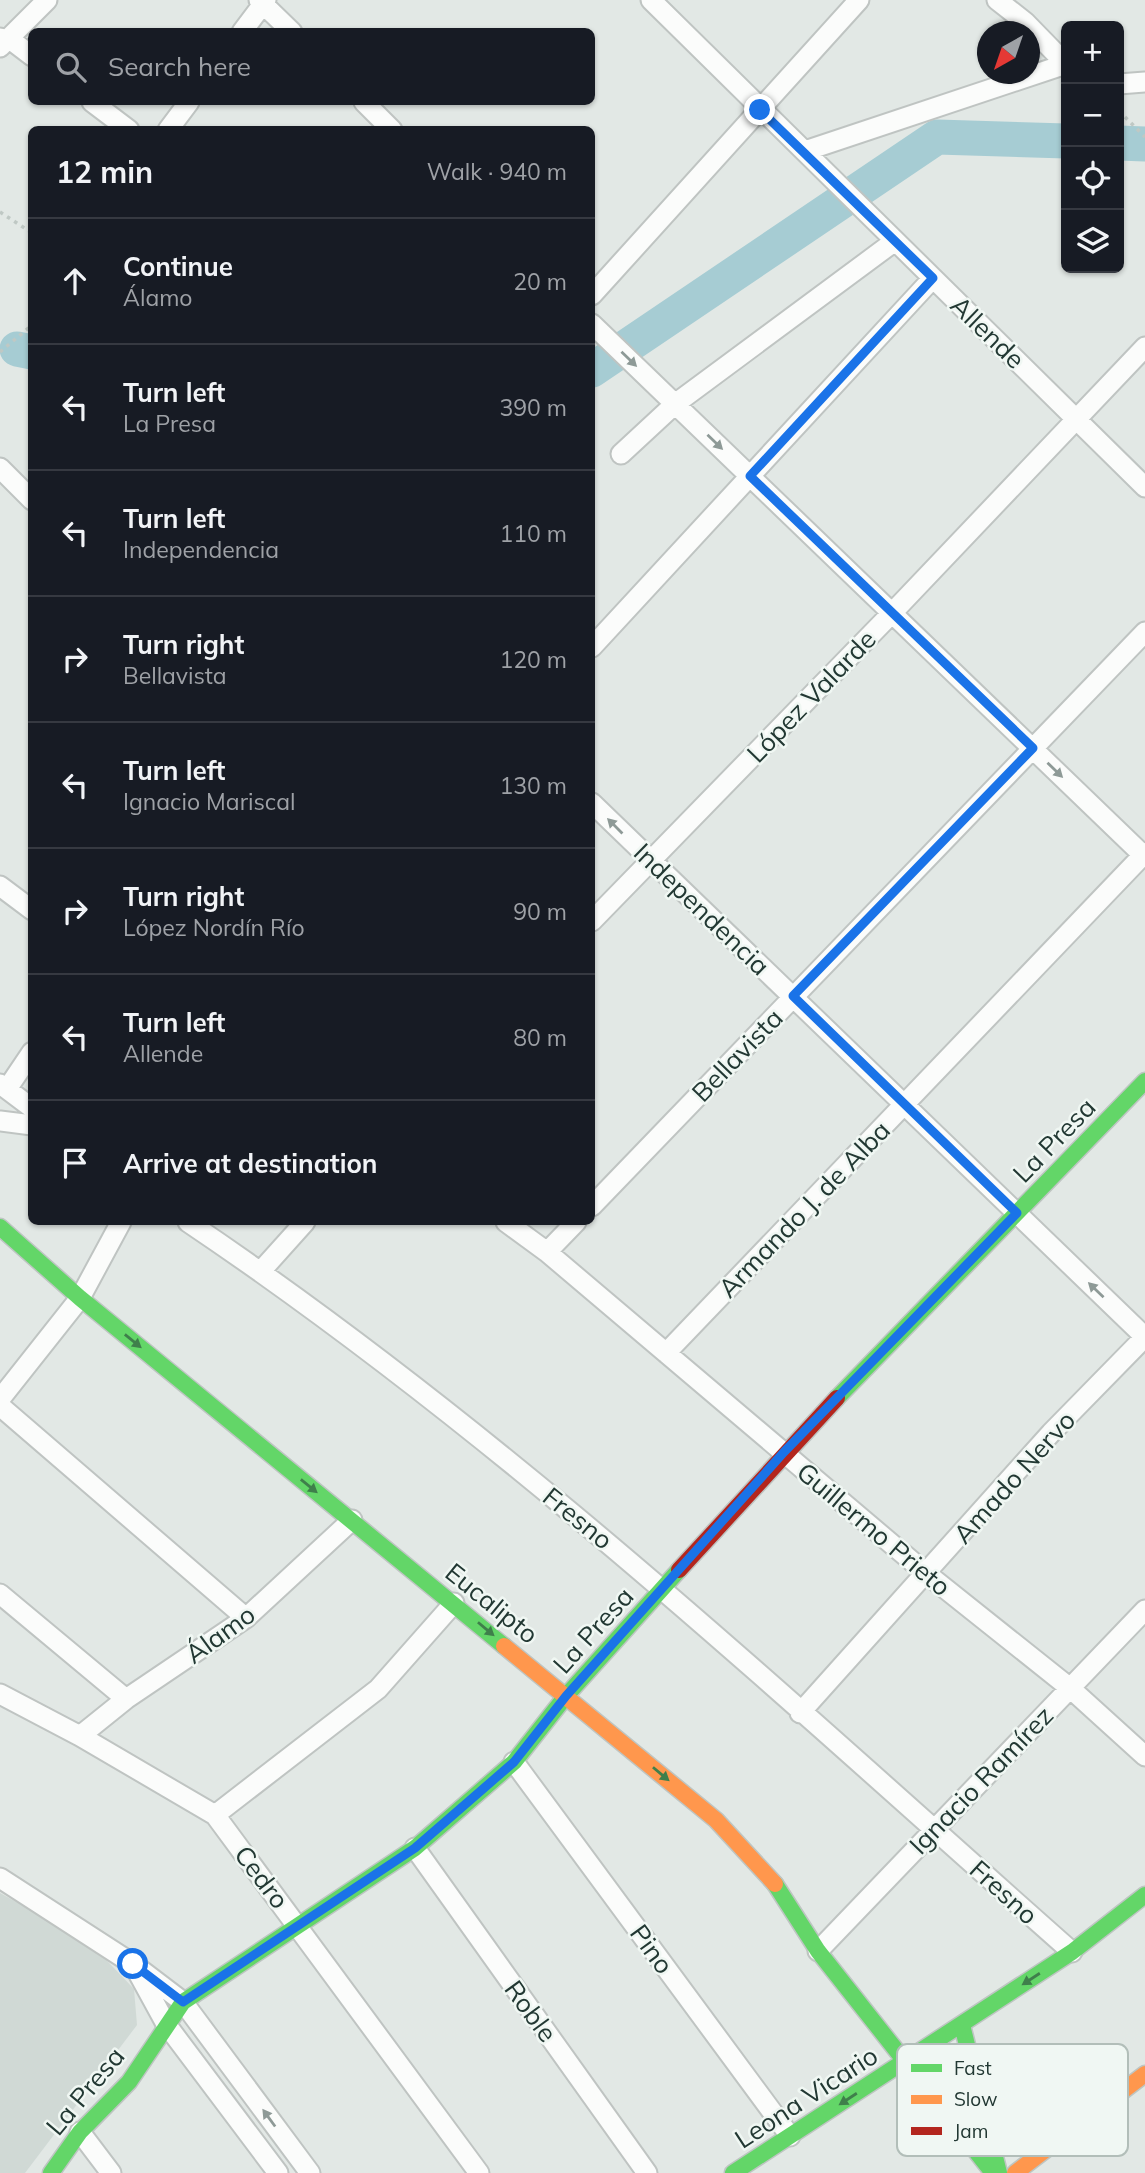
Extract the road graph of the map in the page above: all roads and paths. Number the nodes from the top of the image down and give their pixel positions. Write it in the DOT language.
graph roads {
  1 [pos="47,0"];
  2 [pos="651,0"];
  3 [pos="859,0"];
  4 [pos="997,0"];
  5 [pos="263,1"];
  6 [pos="245,28"];
  7 [pos="288,28"];
  8 [pos="4,42"];
  9 [pos="28,54"];
  10 [pos="1061,59"];
  11 [pos="1061,66"];
  12 [pos="1145,82"];
  13 [pos="1124,84"];
  14 [pos="96,105"];
  15 [pos="187,105"];
  16 [pos="366,105"];
  17 [pos="760,110"];
  18 [pos="1124,116"];
  19 [pos="124,126"];
  20 [pos="171,126"];
  21 [pos="388,126"];
  22 [pos="1145,137"];
  23 [pos="810,156"];
  24 [pos="0,212"];
  25 [pos="28,230"];
  26 [pos="890,236"];
  27 [pos="933,278"];
  28 [pos="595,292"];
  29 [pos="595,327"];
  30 [pos="28,328"];
  31 [pos="1145,347"];
  32 [pos="0,352"];
  33 [pos="671,399"];
  34 [pos="1076,419"];
  35 [pos="621,454"];
  36 [pos="0,468"];
  37 [pos="750,476"];
  38 [pos="1145,487"];
  39 [pos="28,496"];
  40 [pos="892,613"];
  41 [pos="1145,632"];
  42 [pos="595,644"];
  43 [pos="1033,748"];
  44 [pos="595,806"];
  45 [pos="1144,855"];
  46 [pos="650,861"];
  47 [pos="0,886"];
  48 [pos="28,907"];
  49 [pos="595,918"];
  50 [pos="793,996"];
  51 [pos="28,1057"];
  52 [pos="1145,1081"];
  53 [pos="3,1087"];
  54 [pos="904,1104"];
  55 [pos="28,1105"];
  56 [pos="0,1121"];
  57 [pos="28,1124"];
  58 [pos="595,1203"];
  59 [pos="1017,1213"];
  60 [pos="119,1225"];
  61 [pos="192,1225"];
  62 [pos="302,1225"];
  63 [pos="510,1225"];
  64 [pos="573,1225"];
  65 [pos="0,1227"];
  66 [pos="547,1252"];
  67 [pos="261,1271"];
  68 [pos="80,1298"];
  69 [pos="1145,1337"];
  70 [pos="666,1353"];
  71 [pos="0,1399"];
  72 [pos="0,1406"];
  73 [pos="784,1452"];
  74 [pos="352,1520"];
  75 [pos="927,1574"];
  76 [pos="664,1588"];
  77 [pos="0,1594"];
  78 [pos="454,1603"];
  79 [pos="1145,1609"];
  80 [pos="246,1618"];
  81 [pos="1070,1688"];
  82 [pos="0,1694"];
  83 [pos="566,1696"];
  84 [pos="126,1699"];
  85 [pos="800,1713"];
  86 [pos="80,1736"];
  87 [pos="1145,1756"];
  88 [pos="514,1762"];
  89 [pos="215,1815"];
  90 [pos="934,1830"];
  91 [pos="415,1848"];
  92 [pos="0,1878"];
  93 [pos="1145,1895"];
  94 [pos="300,1927"];
  95 [pos="818,1951"];
  96 [pos="1072,1952"];
  97 [pos="133,1964"];
  98 [pos="183,2002"];
  99 [pos="166,2024"];
  100 [pos="962,2025"];
  101 [pos="933,2044"];
  102 [pos="967,2044"];
  103 [pos="897,2051"];
  104 [pos="897,2068"];
  105 [pos="1145,2074"];
  106 [pos="1128,2087"];
  107 [pos="80,2132"];
  108 [pos="790,2136"];
  109 [pos="980,2156"];
  110 [pos="995,2156"];
  111 [pos="1037,2156"];
  112 [pos="51,2173"];
  113 [pos="111,2173"];
  114 [pos="278,2173"];
  115 [pos="310,2173"];
  116 [pos="479,2173"];
  117 [pos="647,2173"];
  118 [pos="733,2173"];
  119 [pos="993,2173"];
  120 [pos="999,2173"];
  121 [pos="1015,2173"];
  1 -- 8 [label="street"];
  2 -- 17 [label="street, Allende"];
  3 -- 17 [label="street"];
  4 -- 10 [label="street"];
  5 -- 6 [label="street"];
  5 -- 7 [label="street"];
  8 -- 9 [label="street"];
  11 -- 23 [label="street"];
  12 -- 13 [label="street"];
  14 -- 19 [label="street"];
  15 -- 20 [label="street"];
  16 -- 21 [label="street"];
  17 -- 23 [label="street, Allende"];
  17 -- 28 [label="street"];
  18 -- 22 [label="path"];
  23 -- 26 [label="street, Allende"];
  24 -- 25 [label="path"];
  26 -- 27 [label="street, Allende"];
  26 -- 33 [label="street"];
  27 -- 34 [label="street, Allende"];
  27 -- 37 [label="street"];
  29 -- 33 [label="street, one-way"];
  30 -- 32 [label="path"];
  31 -- 34 [label="street, López Valarde"];
  33 -- 35 [label="street"];
  33 -- 37 [label="street, one-way"];
  34 -- 38 [label="street, Allende"];
  34 -- 40 [label="street, López Valarde"];
  36 -- 39 [label="street"];
  37 -- 40 [label="street"];
  37 -- 42 [label="street"];
  40 -- 43 [label="street"];
  40 -- 46 [label="street, López Valarde"];
  41 -- 43 [label="street, Bellavista"];
  43 -- 45 [label="street, one-way"];
  43 -- 50 [label="street, Bellavista"];
  46 -- 44 [label="street, Independencia, one-way"];
  45 -- 54 [label="street, Armando J. de Alba"];
  46 -- 49 [label="street, López Valarde"];
  46 -- 50 [label="street, Independencia"];
  47 -- 48 [label="street"];
  50 -- 54 [label="street, Independencia"];
  50 -- 58 [label="street, Bellavista"];
  51 -- 53 [label="street"];
  52 -- 59 [label="street, La Presa"];
  53 -- 55 [label="street"];
  54 -- 59 [label="street, Independencia"];
  54 -- 70 [label="street, Armando J. de Alba"];
  56 -- 57 [label="street"];
  69 -- 59 [label="street, Independencia, one-way"];
  59 -- 73 [label="street, La Presa"];
  60 -- 68 [label="street"];
  61 -- 67 [label="street, Fresno"];
  62 -- 67 [label="street"];
  63 -- 66 [label="street, Guillermo Prieto"];
  64 -- 66 [label="street"];
  65 -- 68 [label="street, Eucalipto"];
  66 -- 70 [label="street, Guillermo Prieto"];
  67 -- 76 [label="street, Fresno"];
  68 -- 71 [label="street"];
  68 -- 74 [label="street, Eucalipto, one-way"];
  69 -- 75 [label="street, Amado Nervo"];
  70 -- 73 [label="street, Guillermo Prieto"];
  72 -- 80 [label="street"];
  73 -- 75 [label="street, Guillermo Prieto"];
  73 -- 76 [label="street, La Presa"];
  74 -- 78 [label="street, Eucalipto"];
  74 -- 80 [label="street, Álamo"];
  75 -- 81 [label="street, Guillermo Prieto"];
  75 -- 85 [label="street, Amado Nervo"];
  76 -- 83 [label="street, La Presa"];
  76 -- 85 [label="street, Fresno"];
  77 -- 84 [label="street"];
  78 -- 83 [label="street, Eucalipto, one-way"];
  78 -- 89 [label="street"];
  79 -- 81 [label="street, Ignacio Ramírez"];
  80 -- 84 [label="street, Álamo"];
  81 -- 87 [label="street, Guillermo Prieto"];
  81 -- 90 [label="street, Ignacio Ramírez"];
  82 -- 86 [label="street, Cedro"];
  83 -- 88 [label="street, La Presa"];
  83 -- 95 [label="street, Eucalipto, one-way"];
  84 -- 86 [label="street, Álamo"];
  85 -- 90 [label="street, Fresno"];
  86 -- 89 [label="street, Cedro"];
  88 -- 91 [label="street, La Presa"];
  88 -- 108 [label="street, Pino"];
  89 -- 94 [label="street, Cedro"];
  90 -- 95 [label="street, Ignacio Ramírez"];
  90 -- 96 [label="street, Fresno"];
  91 -- 94 [label="street, La Presa"];
  91 -- 117 [label="street, Roble"];
  92 -- 97 [label="street"];
  93 -- 96 [label="street, Leona Vicario"];
  94 -- 98 [label="street, La Presa"];
  94 -- 116 [label="street, Cedro"];
  95 -- 103 [label="street, Eucalipto"];
  96 -- 100 [label="street, Leona Vicario, one-way"];
  97 -- 98 [label="street"];
  97 -- 99 [label="street"];
  98 -- 99 [label="street, La Presa"];
  115 -- 98 [label="street, one-way"];
  99 -- 107 [label="street, La Presa"];
  99 -- 114 [label="street"];
  100 -- 101 [label="street, Leona Vicario"];
  100 -- 102 [label="street"];
  104 -- 108 [label="street, Leona Vicario, one-way"];
  105 -- 106 [label="street"];
  107 -- 112 [label="street, La Presa"];
  107 -- 113 [label="street"];
  108 -- 118 [label="street, Leona Vicario"];
  109 -- 119 [label="street, Eucalipto"];
  110 -- 120 [label="street"];
  111 -- 121 [label="street"];
}
